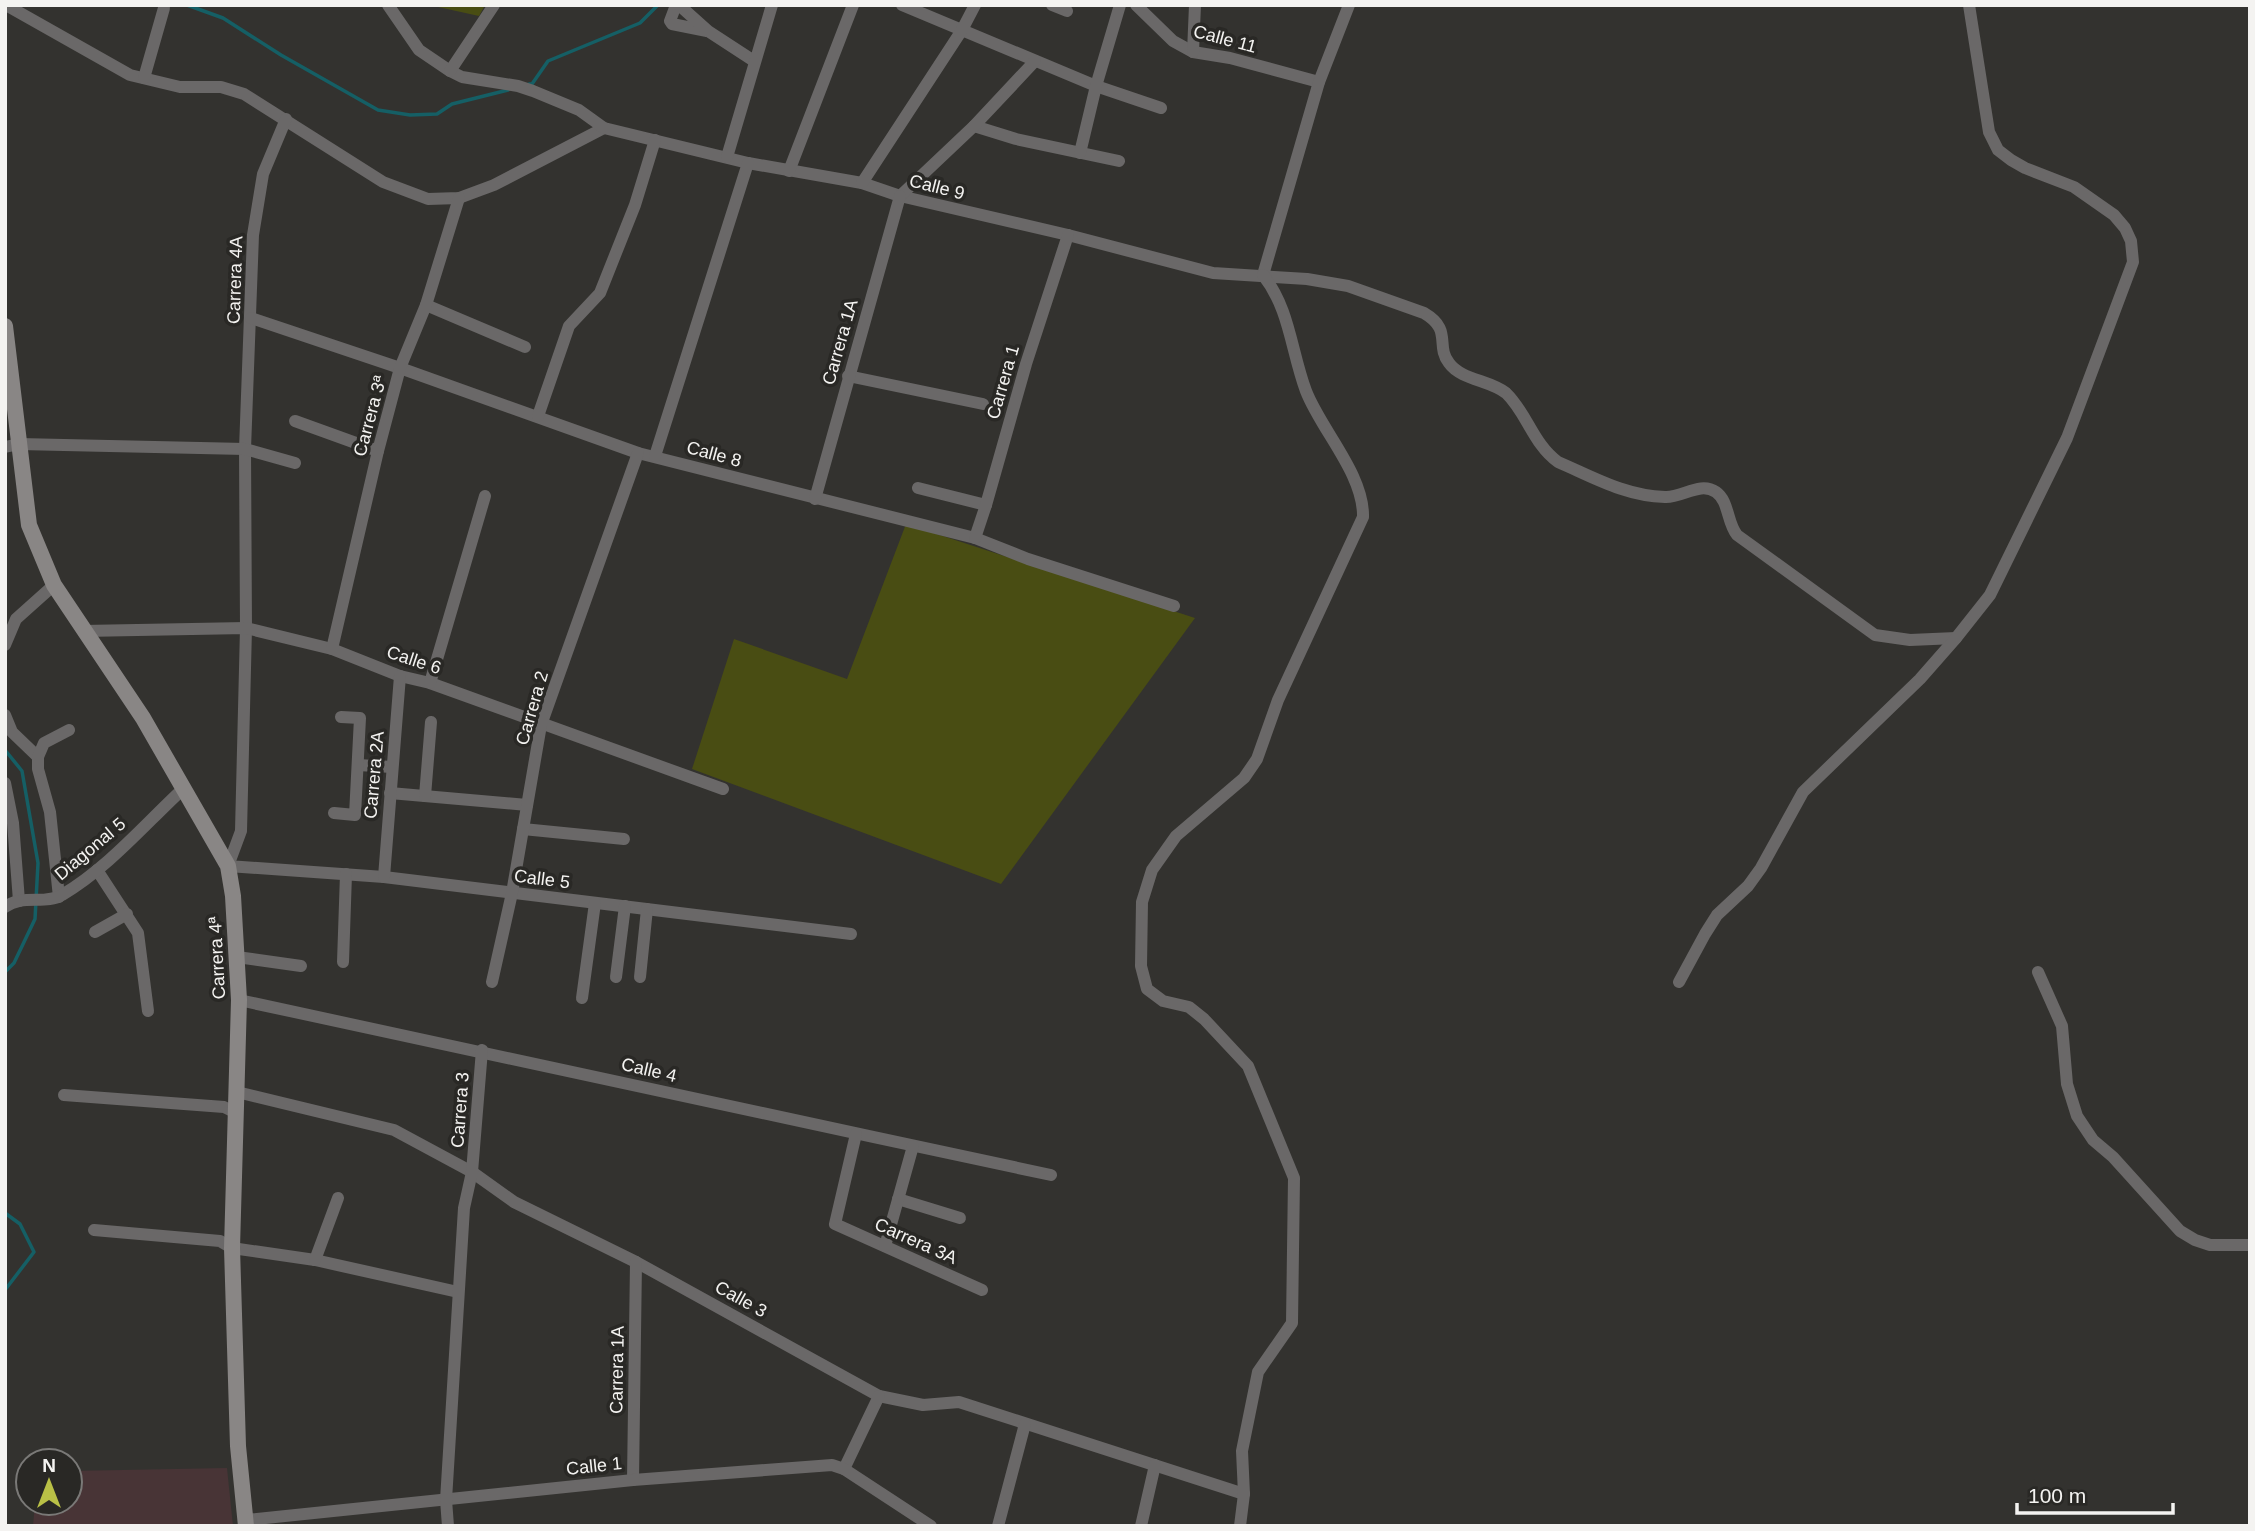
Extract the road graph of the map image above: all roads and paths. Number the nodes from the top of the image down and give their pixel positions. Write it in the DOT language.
graph roads {
  1 [pos="6,5"];
  2 [pos="388,5"];
  3 [pos="494,5"];
  4 [pos="678,5"];
  5 [pos="853,5"];
  6 [pos="902,5"];
  7 [pos="975,5"];
  8 [pos="1052,5"];
  9 [pos="1120,5"];
  10 [pos="1136,5"];
  11 [pos="1195,5"];
  12 [pos="1349,5"];
  13 [pos="1969,5"];
  14 [pos="769,7"];
  15 [pos="164,8"];
  16 [pos="1067,11"];
  17 [pos="962,30"];
  18 [pos="708,31"];
  19 [pos="1194,52"];
  20 [pos="754,61"];
  21 [pos="1035,61"];
  22 [pos="450,71"];
  23 [pos="144,78"];
  24 [pos="1319,82"];
  25 [pos="1096,86"];
  26 [pos="1161,108"];
  27 [pos="286,118"];
  28 [pos="974,127"];
  29 [pos="604,128"];
  30 [pos="655,140"];
  31 [pos="1080,153"];
  32 [pos="727,157"];
  33 [pos="1119,160"];
  34 [pos="748,163"];
  35 [pos="789,171"];
  36 [pos="862,183"];
  37 [pos="900,196"];
  38 [pos="459,198"];
  39 [pos="1068,235"];
  40 [pos="1263,275"];
  41 [pos="426,304"];
  42 [pos="251,318"];
  43 [pos="5,326"];
  44 [pos="525,347"];
  45 [pos="400,368"];
  46 [pos="848,376"];
  47 [pos="983,404"];
  48 [pos="538,416"];
  49 [pos="295,421"];
  50 [pos="12,445"];
  51 [pos="245,449"];
  52 [pos="378,451"];
  53 [pos="638,453"];
  54 [pos="655,456"];
  55 [pos="295,463"];
  56 [pos="918,488"];
  57 [pos="485,496"];
  58 [pos="815,499"];
  59 [pos="986,505"];
  60 [pos="975,538"];
  61 [pos="54,585"];
  62 [pos="1174,606"];
  63 [pos="246,628"];
  64 [pos="83,631"];
  65 [pos="1956,638"];
  66 [pos="5,645"];
  67 [pos="332,649"];
  68 [pos="400,676"];
  69 [pos="430,683"];
  70 [pos="5,715"];
  71 [pos="341,717"];
  72 [pos="431,722"];
  73 [pos="541,725"];
  74 [pos="69,730"];
  75 [pos="38,757"];
  76 [pos="358,765"];
  77 [pos="392,767"];
  78 [pos="5,783"];
  79 [pos="184,788"];
  80 [pos="723,789"];
  81 [pos="390,793"];
  82 [pos="425,796"];
  83 [pos="527,805"];
  84 [pos="334,813"];
  85 [pos="9,823"];
  86 [pos="523,829"];
  87 [pos="624,839"];
  88 [pos="10,843"];
  89 [pos="228,866"];
  90 [pos="97,870"];
  91 [pos="346,874"];
  92 [pos="384,877"];
  93 [pos="512,893"];
  94 [pos="59,897"];
  95 [pos="25,900"];
  96 [pos="595,903"];
  97 [pos="625,906"];
  98 [pos="5,907"];
  99 [pos="647,909"];
  100 [pos="127,914"];
  101 [pos="94,932"];
  102 [pos="851,934"];
  103 [pos="237,957"];
  104 [pos="343,962"];
  105 [pos="301,966"];
  106 [pos="2038,972"];
  107 [pos="616,977"];
  108 [pos="640,977"];
  109 [pos="492,982"];
  110 [pos="1679,982"];
  111 [pos="582,998"];
  112 [pos="239,1000"];
  113 [pos="148,1011"];
  114 [pos="482,1050"];
  115 [pos="237,1092"];
  116 [pos="64,1095"];
  117 [pos="236,1113"];
  118 [pos="856,1135"];
  119 [pos="913,1146"];
  120 [pos="472,1172"];
  121 [pos="1051,1175"];
  122 [pos="338,1198"];
  123 [pos="898,1199"];
  124 [pos="960,1218"];
  125 [pos="94,1230"];
  126 [pos="885,1245"];
  127 [pos="2250,1245"];
  128 [pos="232,1248"];
  129 [pos="315,1260"];
  130 [pos="636,1262"];
  131 [pos="982,1290"];
  132 [pos="458,1292"];
  133 [pos="879,1395"];
  134 [pos="1025,1424"];
  135 [pos="1155,1465"];
  136 [pos="844,1469"];
  137 [pos="633,1479"];
  138 [pos="1244,1494"];
  139 [pos="446,1500"];
  140 [pos="246,1523"];
  141 [pos="448,1526"];
  142 [pos="931,1526"];
  143 [pos="998,1526"];
  144 [pos="1141,1526"];
  145 [pos="1240,1526"];
  1 -- 23 [label="street"];
  2 -- 22 [label="street"];
  3 -- 22 [label="street"];
  4 -- 18 [label="street"];
  4 -- 18 [label="street"];
  5 -- 35 [label="street"];
  6 -- 17 [label="street"];
  7 -- 17 [label="street"];
  8 -- 16 [label="street"];
  9 -- 25 [label="street"];
  10 -- 19 [label="street, Calle 11"];
  11 -- 19 [label="street"];
  12 -- 24 [label="street"];
  13 -- 65 [label="street"];
  14 -- 20 [label="street"];
  15 -- 23 [label="street"];
  17 -- 21 [label="street"];
  17 -- 36 [label="street"];
  18 -- 20 [label="street"];
  19 -- 24 [label="street, Calle 11"];
  20 -- 32 [label="street"];
  21 -- 25 [label="street"];
  21 -- 28 [label="street"];
  22 -- 29 [label="street"];
  23 -- 27 [label="street"];
  24 -- 40 [label="street"];
  25 -- 26 [label="street"];
  25 -- 31 [label="street"];
  27 -- 38 [label="street"];
  27 -- 42 [label="street, Carrera 4A"];
  28 -- 31 [label="street"];
  28 -- 37 [label="street"];
  29 -- 30 [label="street, Calle 9"];
  29 -- 38 [label="street"];
  30 -- 32 [label="street, Calle 9"];
  30 -- 48 [label="street"];
  31 -- 33 [label="street"];
  32 -- 34 [label="street, Calle 9"];
  34 -- 35 [label="street, Calle 9"];
  34 -- 54 [label="street"];
  35 -- 36 [label="street, Calle 9"];
  36 -- 37 [label="street, Calle 9"];
  37 -- 39 [label="street, Calle 9"];
  37 -- 46 [label="street, Carrera 1A"];
  38 -- 41 [label="street, Carrera 3ª"];
  39 -- 40 [label="street, Calle 9"];
  39 -- 59 [label="street, Carrera 1"];
  40 -- 65 [label="street, Calle 9"];
  40 -- 138 [label="street"];
  41 -- 44 [label="street"];
  41 -- 45 [label="street, Carrera 3ª"];
  42 -- 45 [label="street, Calle 8"];
  42 -- 51 [label="street, Carrera 4A"];
  43 -- 50 [label="street, Carrera 4ª"];
  45 -- 48 [label="street, Calle 8"];
  45 -- 52 [label="street, Carrera 3ª"];
  46 -- 47 [label="street"];
  46 -- 58 [label="street, Carrera 1A"];
  48 -- 53 [label="street, Calle 8"];
  49 -- 52 [label="street"];
  50 -- 51 [label="street"];
  50 -- 61 [label="street, Carrera 4ª"];
  51 -- 55 [label="street"];
  51 -- 63 [label="street, Carrera 4A"];
  52 -- 67 [label="street, Carrera 3ª"];
  53 -- 54 [label="street, Calle 8"];
  53 -- 73 [label="street, Carrera 2"];
  54 -- 58 [label="street, Calle 8"];
  56 -- 59 [label="street"];
  57 -- 69 [label="street"];
  58 -- 60 [label="street, Calle 8"];
  59 -- 60 [label="street, Carrera 1"];
  60 -- 62 [label="street, Calle 8"];
  61 -- 64 [label="street, Carrera 4ª"];
  61 -- 66 [label="street"];
  63 -- 64 [label="street, Calle 6"];
  63 -- 67 [label="street, Calle 6"];
  63 -- 89 [label="street, Carrera 4A"];
  64 -- 79 [label="street, Carrera 4ª"];
  65 -- 110 [label="street"];
  67 -- 68 [label="street, Calle 6"];
  68 -- 69 [label="street, Calle 6"];
  68 -- 77 [label="street, Carrera 2A"];
  69 -- 73 [label="street, Calle 6"];
  70 -- 75 [label="street"];
  71 -- 76 [label="street"];
  72 -- 82 [label="street"];
  73 -- 80 [label="street, Calle 6"];
  73 -- 83 [label="street, Carrera 2"];
  74 -- 75 [label="street"];
  75 -- 94 [label="street"];
  76 -- 77 [label="street"];
  76 -- 84 [label="street"];
  77 -- 81 [label="street, Carrera 2A"];
  78 -- 85 [label="street"];
  79 -- 89 [label="street, Carrera 4ª"];
  79 -- 90 [label="street, Diagonal 5"];
  81 -- 82 [label="street"];
  81 -- 92 [label="street, Carrera 2A"];
  82 -- 83 [label="street"];
  83 -- 86 [label="street, Carrera 2"];
  85 -- 88 [label="street"];
  86 -- 87 [label="street"];
  86 -- 93 [label="street, Carrera 2"];
  88 -- 95 [label="street"];
  89 -- 91 [label="street, Calle 5"];
  89 -- 103 [label="street, Carrera 4ª"];
  90 -- 94 [label="street, Diagonal 5"];
  90 -- 100 [label="street"];
  91 -- 92 [label="street, Calle 5"];
  91 -- 104 [label="street"];
  92 -- 93 [label="street, Calle 5"];
  93 -- 96 [label="street, Calle 5"];
  93 -- 109 [label="street, Carrera 2"];
  94 -- 95 [label="street, Diagonal 5"];
  95 -- 98 [label="street, Diagonal 5"];
  96 -- 97 [label="street, Calle 5"];
  96 -- 111 [label="street"];
  97 -- 99 [label="street, Calle 5"];
  97 -- 107 [label="street"];
  99 -- 102 [label="street, Calle 5"];
  99 -- 108 [label="street"];
  100 -- 101 [label="street"];
  100 -- 113 [label="street"];
  103 -- 105 [label="street"];
  103 -- 112 [label="street, Carrera 4ª"];
  106 -- 127 [label="street"];
  112 -- 114 [label="street, Calle 4"];
  112 -- 115 [label="street, Carrera 4ª"];
  114 -- 118 [label="street, Calle 4"];
  114 -- 120 [label="street, Carrera 3"];
  115 -- 117 [label="street, Carrera 4ª"];
  115 -- 120 [label="street, Calle 3"];
  116 -- 117 [label="street"];
  117 -- 128 [label="street, Carrera 4ª"];
  118 -- 119 [label="street, Calle 4"];
  118 -- 126 [label="street, Carrera 3A"];
  119 -- 121 [label="street, Calle 4"];
  119 -- 123 [label="street"];
  120 -- 130 [label="street, Calle 3"];
  120 -- 132 [label="street, Carrera 3"];
  122 -- 129 [label="street"];
  123 -- 124 [label="street"];
  123 -- 126 [label="street"];
  125 -- 128 [label="street"];
  126 -- 131 [label="street, Carrera 3A"];
  128 -- 129 [label="street"];
  128 -- 140 [label="street, Carrera 4ª"];
  129 -- 132 [label="street"];
  130 -- 133 [label="street, Calle 3"];
  130 -- 137 [label="street, Carrera 1A"];
  132 -- 139 [label="street, Carrera 3"];
  133 -- 134 [label="street, Calle 3"];
  133 -- 136 [label="street"];
  134 -- 135 [label="street, Calle 3"];
  134 -- 143 [label="street"];
  135 -- 138 [label="street, Calle 3"];
  135 -- 144 [label="street"];
  136 -- 137 [label="street, Calle 1"];
  136 -- 142 [label="street, Calle 1"];
  137 -- 139 [label="street, Calle 1"];
  138 -- 145 [label="street"];
  139 -- 140 [label="street, Calle 1"];
  139 -- 141 [label="street, Carrera 3"];
}
